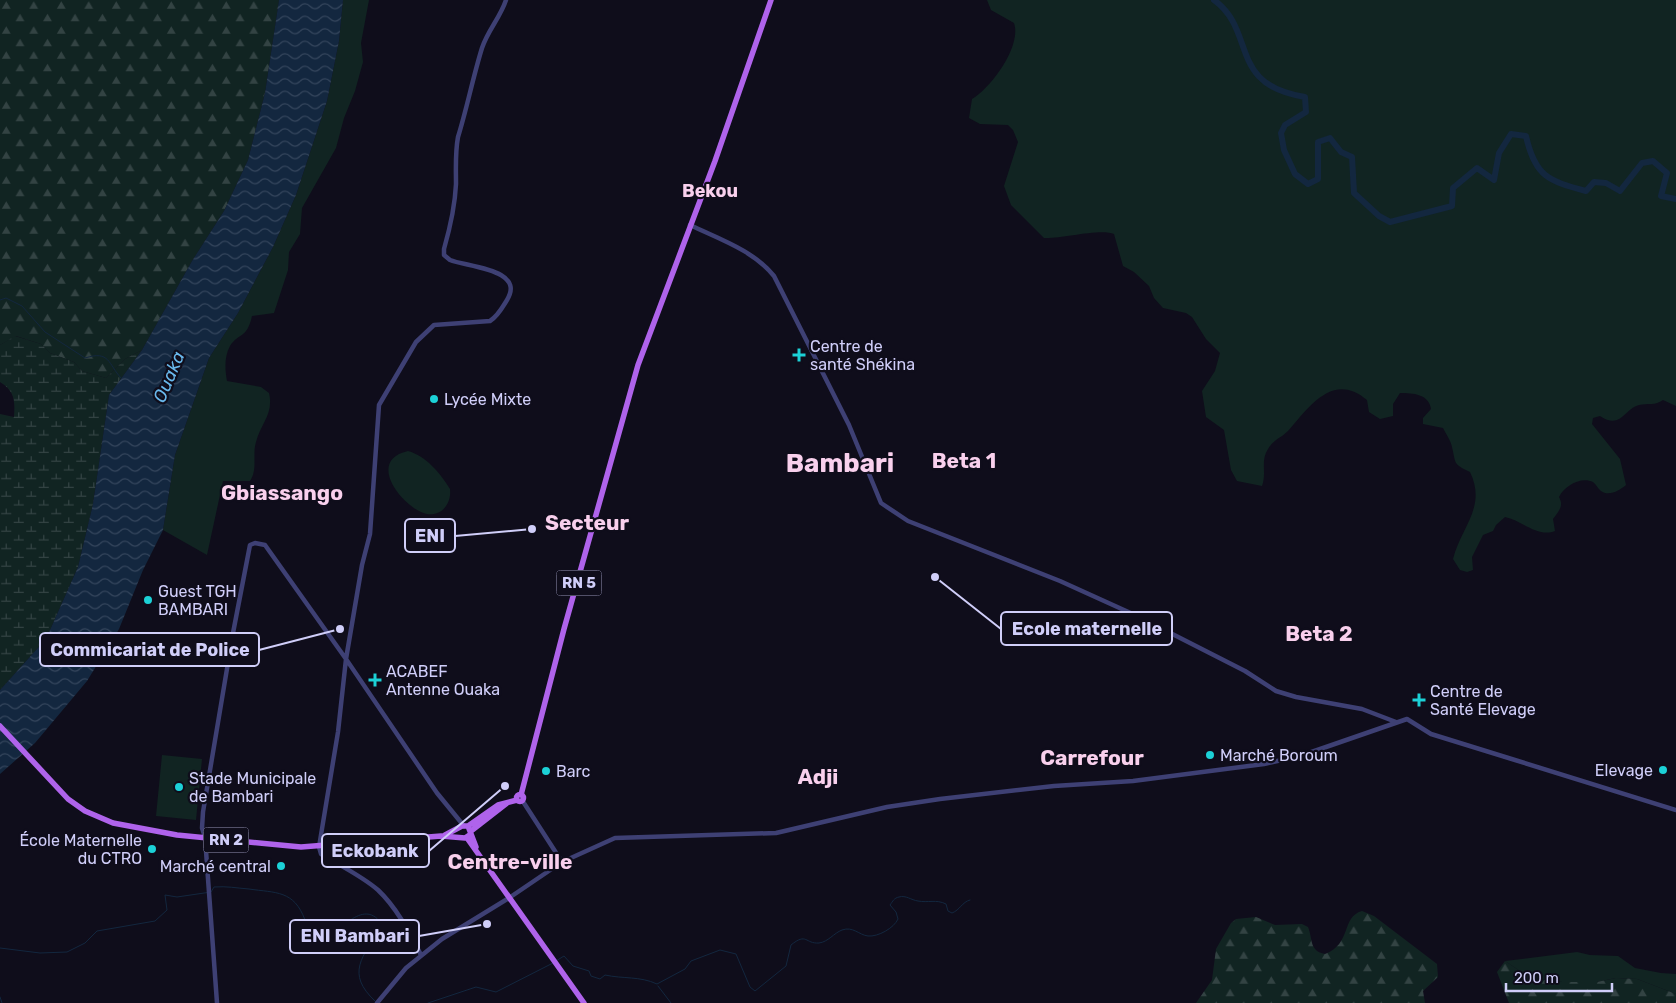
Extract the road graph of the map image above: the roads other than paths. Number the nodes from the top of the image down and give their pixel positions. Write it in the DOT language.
graph roads {
  1 [pos="506,0"];
  2 [pos="771,0"];
  3 [pos="690,225"];
  4 [pos="346,659"];
  5 [pos="1396,722"];
  6 [pos="0,726"];
  7 [pos="520,798"];
  8 [pos="1676,810"];
  9 [pos="465,831"];
  10 [pos="205,836"];
  11 [pos="319,847"];
  12 [pos="562,862"];
  13 [pos="509,898"];
  14 [pos="421,955"];
  15 [pos="217,1003"];
  16 [pos="377,1003"];
  17 [pos="584,1003"];
  1 -- 4 [label="street"];
  2 -- 3 [label="main road, RN 5"];
  3 -- 5 [label="street"];
  3 -- 7 [label="main road, RN 5"];
  4 -- 9 [label="street"];
  4 -- 10 [label="street"];
  4 -- 11 [label="street"];
  5 -- 8 [label="street"];
  5 -- 12 [label="street"];
  6 -- 10 [label="main road, RN 2"];
  7 -- 9 [label="main road"];
  7 -- 12 [label="street"];
  9 -- 11 [label="main road, RN 2"];
  9 -- 13 [label="main road"];
  10 -- 11 [label="main road, RN 2"];
  10 -- 15 [label="street"];
  11 -- 14 [label="street"];
  12 -- 13 [label="street"];
  13 -- 14 [label="street"];
  13 -- 17 [label="main road"];
  14 -- 16 [label="street"];
}
